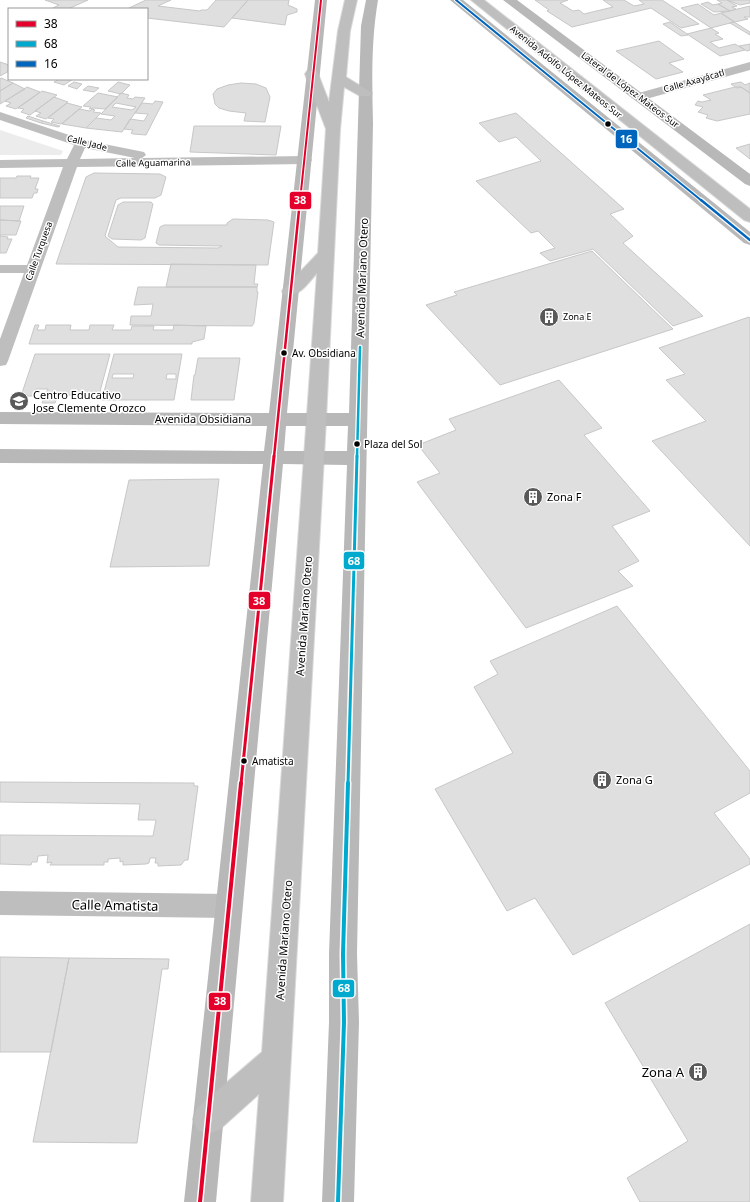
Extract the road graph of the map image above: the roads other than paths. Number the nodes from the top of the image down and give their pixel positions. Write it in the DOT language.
graph roads {
  1 [pos="321,0"];
  2 [pos="372,0"];
  3 [pos="456,0"];
  4 [pos="477,0"];
  5 [pos="490,0"];
  6 [pos="509,0"];
  7 [pos="351,1"];
  8 [pos="336,15"];
  9 [pos="367,26"];
  10 [pos="344,31"];
  11 [pos="750,66"];
  12 [pos="312,74"];
  13 [pos="338,78"];
  14 [pos="365,93"];
  15 [pos="639,97"];
  16 [pos="0,116"];
  17 [pos="333,130"];
  18 [pos="81,143"];
  19 [pos="305,160"];
  20 [pos="699,160"];
  21 [pos="176,162"];
  22 [pos="0,164"];
  23 [pos="71,164"];
  24 [pos="750,181"];
  25 [pos="750,217"];
  26 [pos="750,240"];
  27 [pos="326,254"];
  28 [pos="0,269"];
  29 [pos="33,269"];
  30 [pos="290,291"];
  31 [pos="0,361"];
  32 [pos="0,418"];
  33 [pos="277,420"];
  34 [pos="317,420"];
  35 [pos="358,420"];
  36 [pos="0,456"];
  37 [pos="273,458"];
  38 [pos="314,458"];
  39 [pos="357,458"];
  40 [pos="0,904"];
  41 [pos="229,906"];
  42 [pos="276,1059"];
  43 [pos="208,1119"];
  44 [pos="200,1202"];
  45 [pos="267,1202"];
  46 [pos="338,1202"];
  1 -- 12 [label="main road"];
  2 -- 9 [label="main road, Avenida Mariano Otero"];
  3 -- 26 [label="main road"];
  4 -- 25 [label="main road, Avenida Adolfo López Mateos Sur"];
  5 -- 20 [label="main road, Avenida Adolfo López Mateos Sur"];
  6 -- 15 [label="main road, Lateral de López Mateos Sur"];
  7 -- 9 [label="main road"];
  7 -- 10 [label="main road, Avenida Mariano Otero"];
  8 -- 10 [label="main road"];
  9 -- 14 [label="main road, Avenida Mariano Otero"];
  10 -- 13 [label="main road, Avenida Mariano Otero"];
  11 -- 15 [label="street, Calle Axayácatl"];
  12 -- 17 [label="main road"];
  12 -- 19 [label="main road"];
  13 -- 14 [label="main road"];
  13 -- 17 [label="main road, Avenida Mariano Otero"];
  14 -- 35 [label="main road, Avenida Mariano Otero"];
  15 -- 24 [label="main road, Lateral de López Mateos Sur"];
  16 -- 18 [label="street, Calle Jade"];
  17 -- 27 [label="main road, Avenida Mariano Otero"];
  18 -- 21 [label="street, Calle Jade"];
  18 -- 23 [label="street, Calle Turquesa"];
  19 -- 21 [label="street, Calle Aguamarina"];
  19 -- 30 [label="main road"];
  21 -- 23 [label="street, Calle Aguamarina"];
  22 -- 23 [label="street, Calle Aguamarina"];
  23 -- 29 [label="street, Calle Turquesa"];
  27 -- 30 [label="main road"];
  27 -- 34 [label="main road, Avenida Mariano Otero"];
  28 -- 29 [label="street"];
  29 -- 31 [label="street, Calle Turquesa"];
  30 -- 33 [label="main road"];
  32 -- 33 [label="main road, Avenida Obsidiana"];
  33 -- 34 [label="main road, Avenida Obsidiana"];
  33 -- 37 [label="main road"];
  34 -- 35 [label="main road, Avenida Obsidiana"];
  34 -- 38 [label="main road, Avenida Mariano Otero"];
  35 -- 39 [label="main road, Avenida Mariano Otero"];
  36 -- 37 [label="main road"];
  37 -- 38 [label="main road"];
  37 -- 41 [label="main road"];
  38 -- 39 [label="main road"];
  38 -- 42 [label="main road, Avenida Mariano Otero"];
  39 -- 46 [label="main road, Avenida Mariano Otero"];
  40 -- 41 [label="street, Calle Amatista"];
  41 -- 43 [label="main road"];
  42 -- 43 [label="main road"];
  42 -- 45 [label="main road, Avenida Mariano Otero"];
  43 -- 44 [label="main road"];
}
